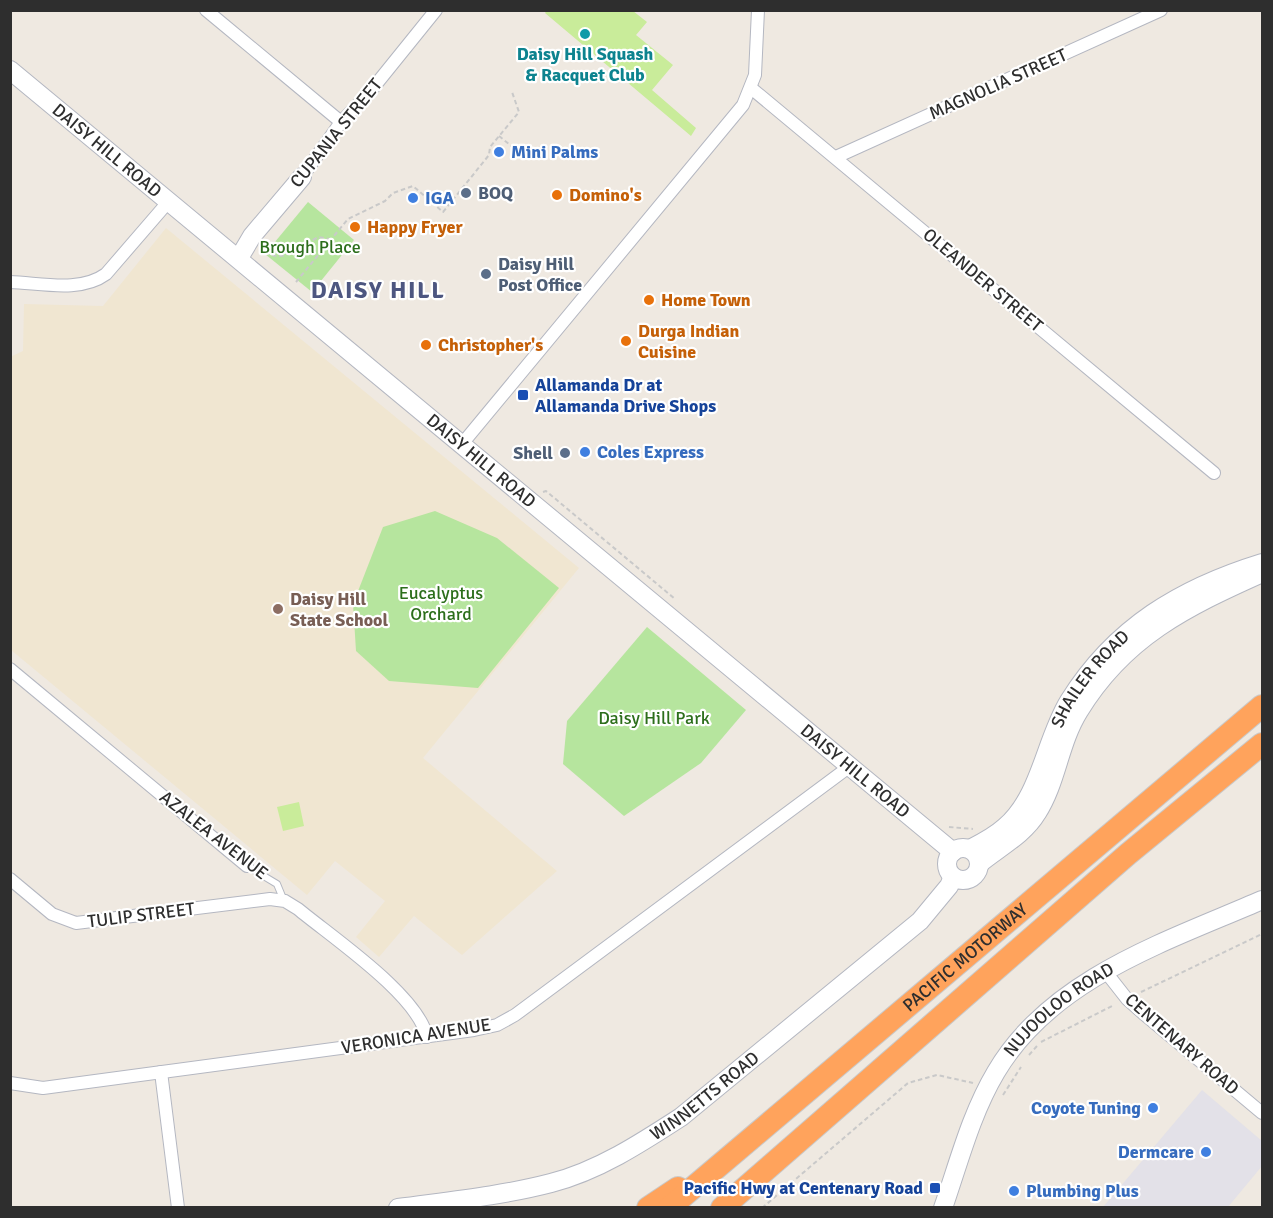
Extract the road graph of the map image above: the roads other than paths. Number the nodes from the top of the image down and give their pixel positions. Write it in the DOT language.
graph roads {
  1 [pos="436,10"];
  2 [pos="758,10"];
  3 [pos="1161,10"];
  4 [pos="212,13"];
  5 [pos="10,70"];
  6 [pos="751,88"];
  7 [pos="341,122"];
  8 [pos="836,157"];
  9 [pos="302,177"];
  10 [pos="168,201"];
  11 [pos="239,258"];
  12 [pos="10,282"];
  13 [pos="462,444"];
  14 [pos="1214,473"];
  15 [pos="1263,563"];
  16 [pos="1263,573"];
  17 [pos="10,669"];
  18 [pos="1263,706"];
  19 [pos="1263,744"];
  20 [pos="849,767"];
  21 [pos="967,855"];
  22 [pos="247,866"];
  23 [pos="953,877"];
  24 [pos="10,879"];
  25 [pos="1263,900"];
  26 [pos="285,901"];
  27 [pos="1105,971"];
  28 [pos="426,1037"];
  29 [pos="161,1072"];
  30 [pos="10,1083"];
  31 [pos="1263,1113"];
  32 [pos="753,1136"];
  33 [pos="178,1208"];
  34 [pos="398,1208"];
  35 [pos="648,1208"];
  36 [pos="669,1208"];
  37 [pos="722,1208"];
  38 [pos="943,1208"];
  1 -- 7 [label="street, CUPANIA STREET"];
  2 -- 6 [label="street"];
  3 -- 8 [label="street, MAGNOLIA STREET"];
  4 -- 7 [label="street"];
  5 -- 10 [label="street, DAISY HILL ROAD"];
  6 -- 8 [label="street, OLEANDER STREET"];
  6 -- 13 [label="street"];
  7 -- 9 [label="street, CUPANIA STREET"];
  8 -- 14 [label="street, OLEANDER STREET"];
  9 -- 11 [label="street, CUPANIA STREET"];
  10 -- 11 [label="street, DAISY HILL ROAD"];
  10 -- 12 [label="street"];
  11 -- 13 [label="street, DAISY HILL ROAD"];
  13 -- 20 [label="street, DAISY HILL ROAD"];
  15 -- 21 [label="street, SHAILER ROAD"];
  16 -- 21 [label="street, SHAILER ROAD"];
  17 -- 22 [label="street, AZALEA AVENUE"];
  18 -- 32 [label="highway, PACIFIC MOTORWAY"];
  19 -- 37 [label="highway, PACIFIC MOTORWAY"];
  20 -- 21 [label="street, DAISY HILL ROAD"];
  20 -- 28 [label="street, VERONICA AVENUE"];
  21 -- 23 [label="street"];
  21 -- 23 [label="street"];
  22 -- 26 [label="lane, AZALEA AVENUE"];
  23 -- 34 [label="street, WINNETTS ROAD"];
  24 -- 26 [label="street, TULIP STREET"];
  25 -- 27 [label="street, NUJOOLOO ROAD"];
  26 -- 28 [label="street, AZALEA AVENUE"];
  27 -- 31 [label="street, CENTENARY ROAD"];
  27 -- 38 [label="street, NUJOOLOO ROAD"];
  28 -- 29 [label="street, VERONICA AVENUE"];
  29 -- 30 [label="street, VERONICA AVENUE"];
  29 -- 33 [label="street"];
  32 -- 35 [label="highway"];
  32 -- 36 [label="highway, PACIFIC MOTORWAY"];
}
